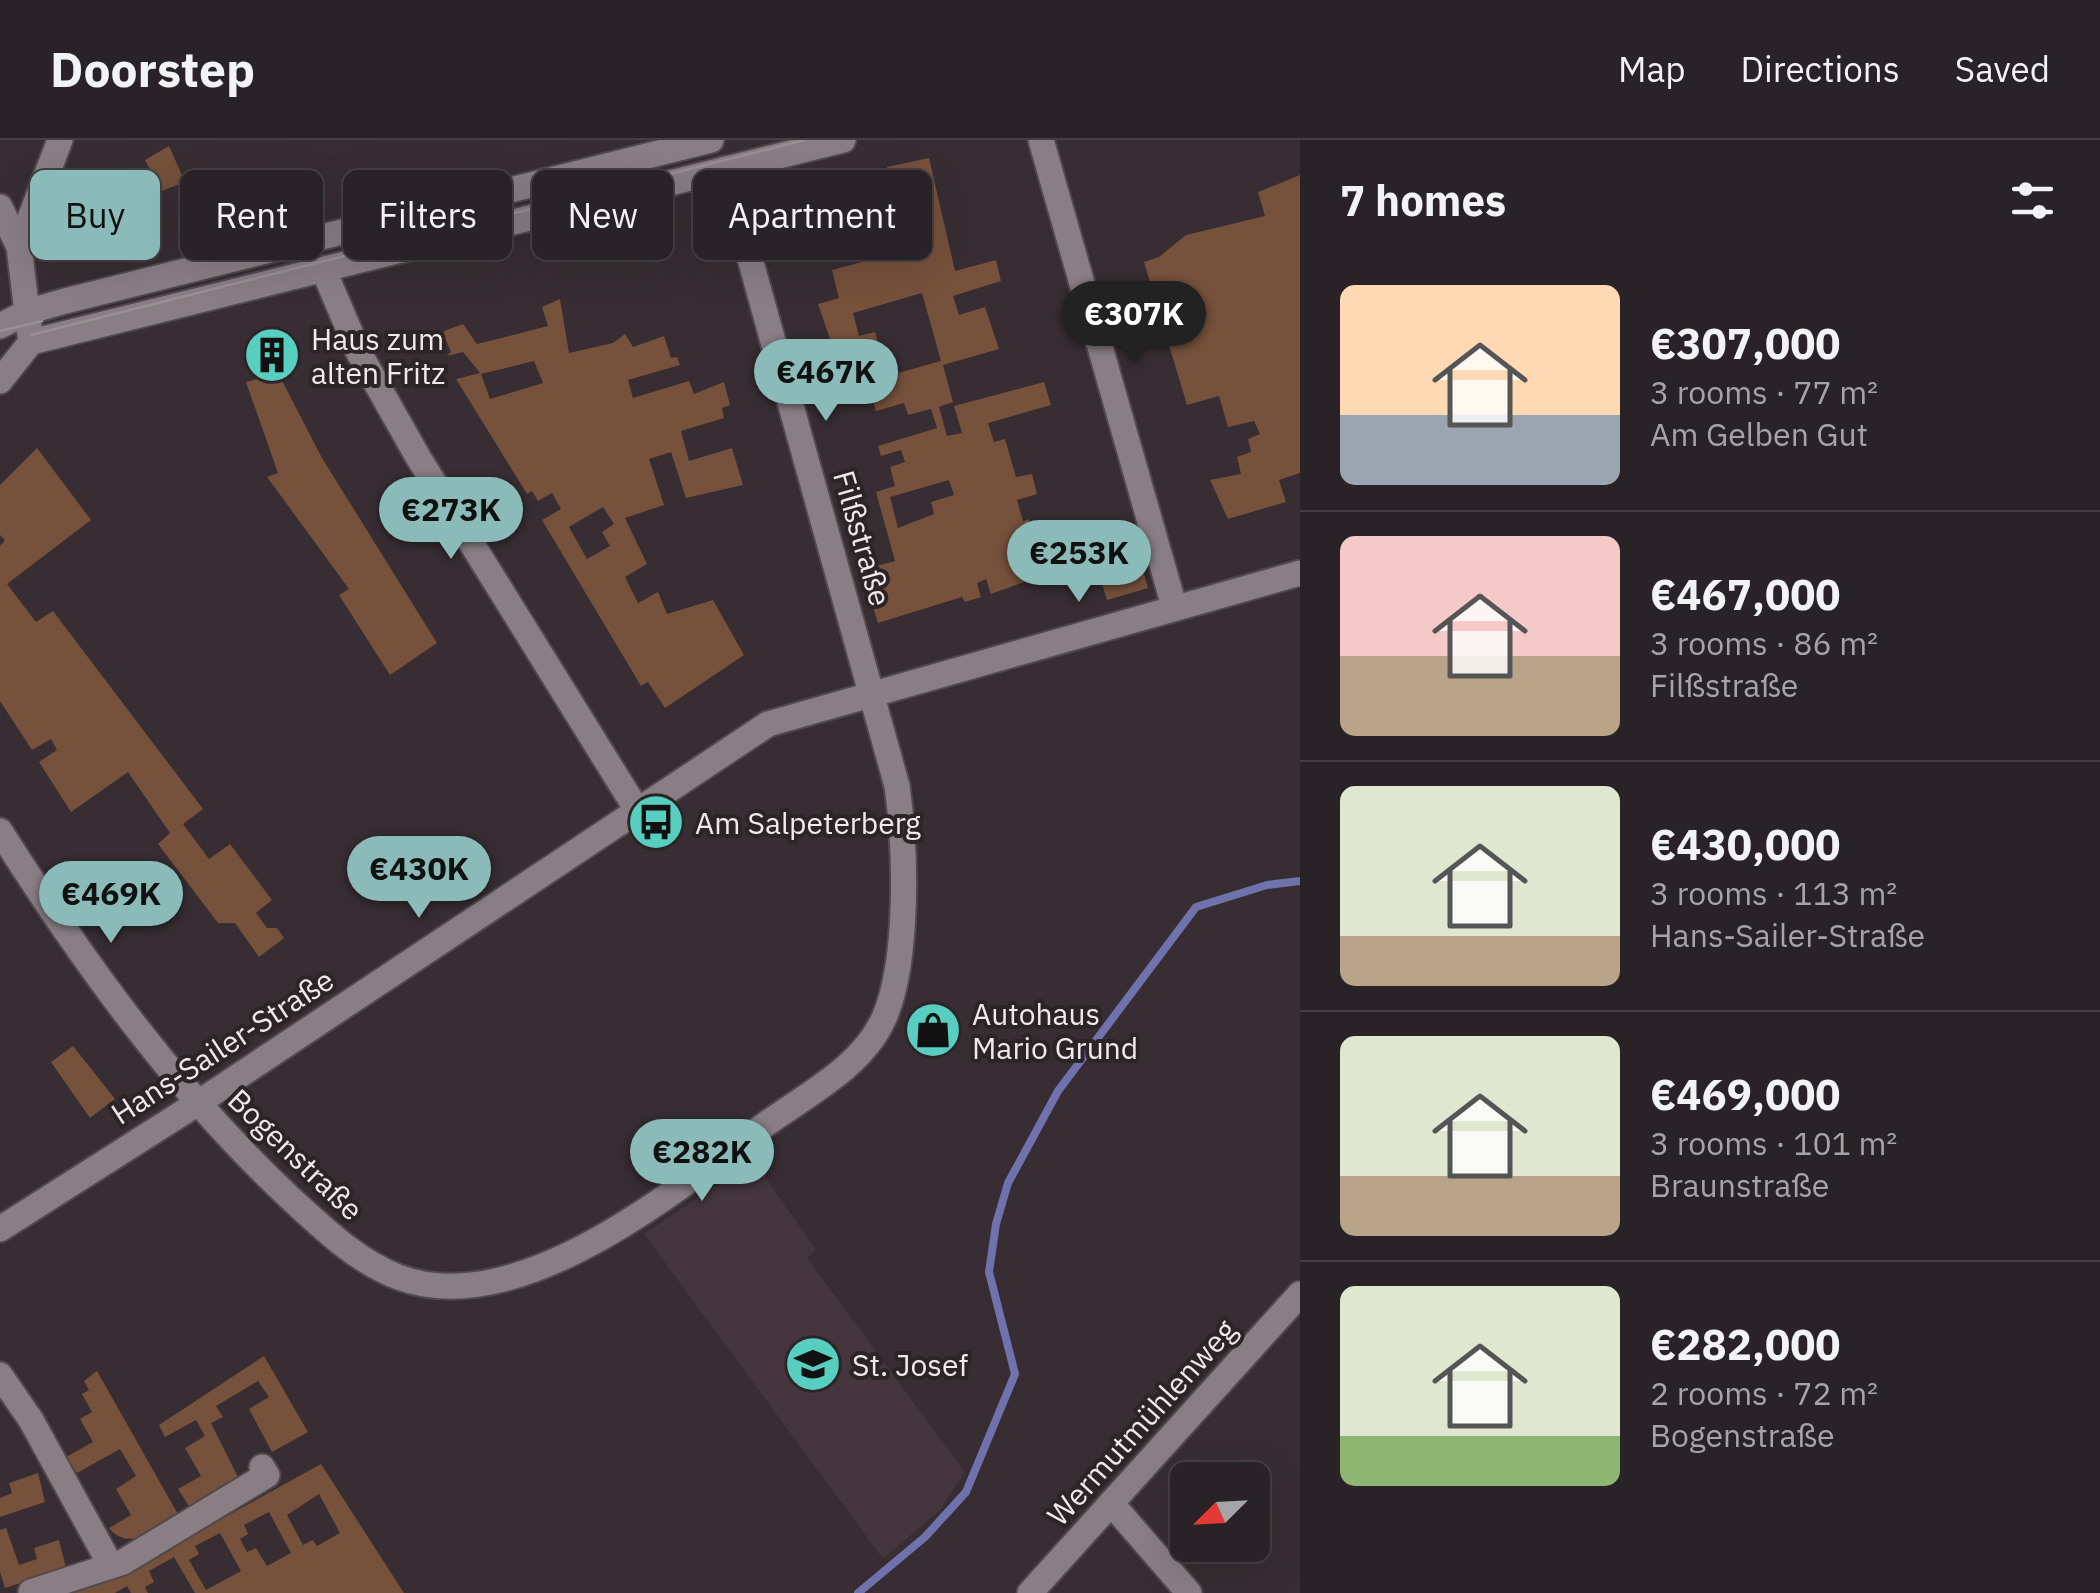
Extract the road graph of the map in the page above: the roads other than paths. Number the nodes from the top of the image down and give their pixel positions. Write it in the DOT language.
graph roads {
  1 [pos="60,140"];
  2 [pos="712,140"];
  3 [pos="843,140"];
  4 [pos="1042,140"];
  5 [pos="725,169"];
  6 [pos="0,207"];
  7 [pos="19,247"];
  8 [pos="324,270"];
  9 [pos="27,312"];
  10 [pos="0,326"];
  11 [pos="31,342"];
  12 [pos="0,381"];
  13 [pos="1300,573"];
  14 [pos="1174,606"];
  15 [pos="874,693"];
  16 [pos="637,810"];
  17 [pos="0,831"];
  18 [pos="198,1104"];
  19 [pos="0,1229"];
  20 [pos="1300,1294"];
  21 [pos="0,1375"];
  22 [pos="262,1467"];
  23 [pos="1111,1503"];
  24 [pos="111,1566"];
  25 [pos="31,1592"];
  26 [pos="1030,1593"];
  27 [pos="1189,1593"];
  1 -- 7 [label="street"];
  2 -- 9 [label="street"];
  3 -- 5 [label="street"];
  4 -- 14 [label="street"];
  5 -- 8 [label="street"];
  5 -- 15 [label="street, Filßstraße"];
  6 -- 7 [label="street"];
  7 -- 9 [label="street"];
  8 -- 11 [label="street"];
  8 -- 16 [label="street"];
  9 -- 10 [label="street"];
  9 -- 11 [label="street"];
  11 -- 12 [label="street"];
  13 -- 14 [label="street, Hans-Sailer-Straße"];
  14 -- 15 [label="street, Hans-Sailer-Straße"];
  15 -- 16 [label="street, Hans-Sailer-Straße"];
  15 -- 18 [label="street, Bogenstraße"];
  16 -- 18 [label="street, Hans-Sailer-Straße"];
  17 -- 18 [label="street, Bogenstraße"];
  18 -- 19 [label="street, Hans-Sailer-Straße"];
  20 -- 23 [label="street, Wermutmühlenweg"];
  21 -- 24 [label="street"];
  22 -- 24 [label="street"];
  23 -- 26 [label="street, Wermutmühlenweg"];
  23 -- 27 [label="street"];
  24 -- 25 [label="street"];
}
